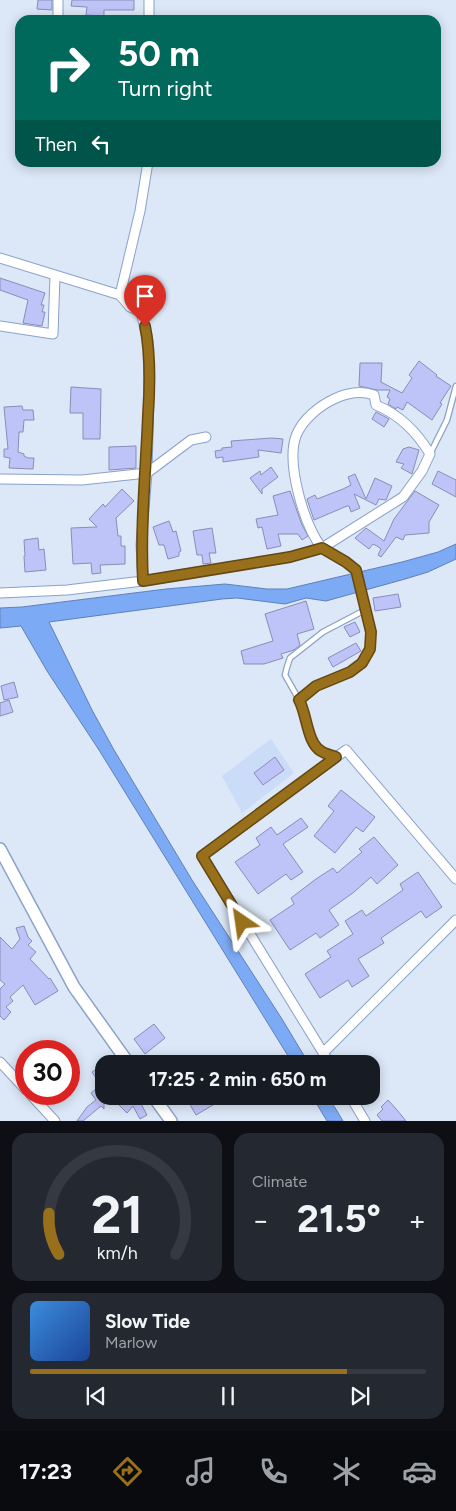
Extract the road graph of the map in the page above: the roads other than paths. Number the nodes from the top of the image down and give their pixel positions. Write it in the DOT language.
graph roads {
  1 [pos="58,0"];
  2 [pos="149,0"];
  3 [pos="58,15"];
  4 [pos="149,15"];
  5 [pos="147,167"];
  6 [pos="0,258"];
  7 [pos="54,276"];
  8 [pos="120,295"];
  9 [pos="0,326"];
  10 [pos="456,386"];
  11 [pos="206,437"];
  12 [pos="430,454"];
  13 [pos="146,473"];
  14 [pos="0,479"];
  15 [pos="322,548"];
  16 [pos="143,581"];
  17 [pos="0,593"];
  18 [pos="365,610"];
  19 [pos="299,700"];
  20 [pos="336,757"];
  21 [pos="0,849"];
  22 [pos="456,879"];
  23 [pos="456,920"];
  24 [pos="323,1053"];
  25 [pos="123,1055"];
  26 [pos="0,1062"];
  27 [pos="15,1078"];
  28 [pos="41,1105"];
  29 [pos="159,1105"];
  30 [pos="355,1105"];
  31 [pos="56,1121"];
  32 [pos="171,1121"];
  33 [pos="365,1121"];
  1 -- 3 [label="street"];
  2 -- 4 [label="street"];
  5 -- 8 [label="street"];
  6 -- 7 [label="street"];
  7 -- 8 [label="street"];
  7 -- 9 [label="street"];
  8 -- 13 [label="street"];
  10 -- 12 [label="lane"];
  11 -- 13 [label="street"];
  12 -- 15 [label="street"];
  12 -- 15 [label="street"];
  13 -- 14 [label="street"];
  13 -- 16 [label="street"];
  15 -- 16 [label="street"];
  15 -- 18 [label="lane"];
  16 -- 17 [label="street"];
  18 -- 19 [label="lane"];
  18 -- 19 [label="lane"];
  19 -- 20 [label="lane"];
  20 -- 22 [label="street"];
  20 -- 24 [label="street"];
  21 -- 25 [label="street"];
  23 -- 24 [label="street"];
  26 -- 27 [label="street"];
  28 -- 31 [label="street"];
  29 -- 32 [label="street"];
  30 -- 33 [label="street"];
}
